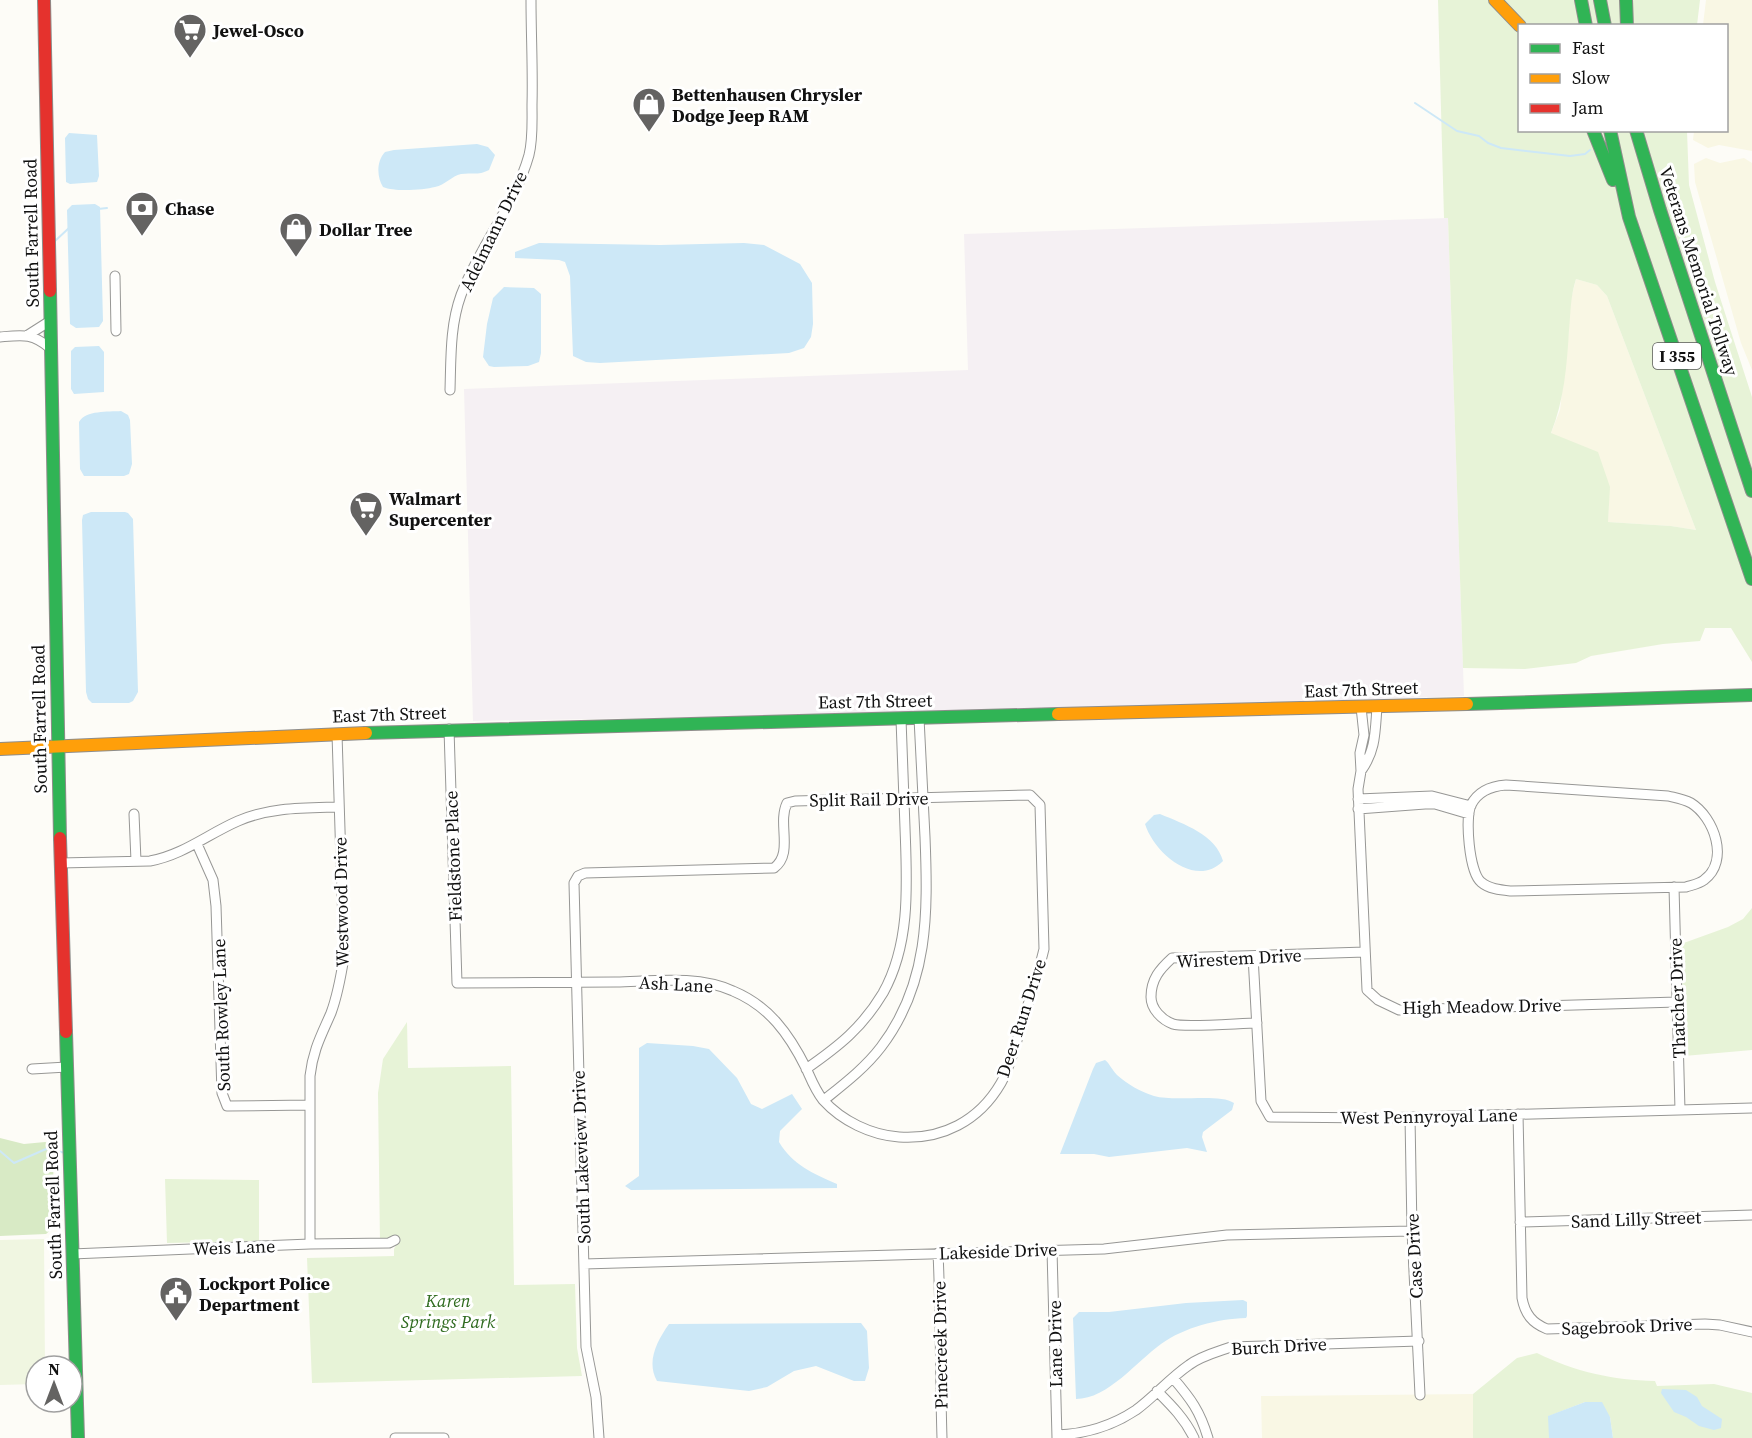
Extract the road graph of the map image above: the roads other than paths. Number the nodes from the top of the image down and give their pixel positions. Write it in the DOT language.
graph roads {
  1 [pos="44,0"];
  2 [pos="531,0"];
  3 [pos="1495,0"];
  4 [pos="1581,0"];
  5 [pos="1600,0"];
  6 [pos="1626,0"];
  7 [pos="1518,24"];
  8 [pos="1586,24"];
  9 [pos="1605,24"];
  10 [pos="1627,24"];
  11 [pos="1594,132"];
  12 [pos="1610,132"];
  13 [pos="1637,132"];
  14 [pos="1645,132"];
  15 [pos="1660,210"];
  16 [pos="1635,234"];
  17 [pos="115,276"];
  18 [pos="50,321"];
  19 [pos="116,331"];
  20 [pos="28,335"];
  21 [pos="0,337"];
  22 [pos="51,348"];
  23 [pos="450,390"];
  24 [pos="1752,491"];
  25 [pos="1752,579"];
  26 [pos="1752,694"];
  27 [pos="1361,707"];
  28 [pos="1377,707"];
  29 [pos="919,718"];
  30 [pos="901,719"];
  31 [pos="449,729"];
  32 [pos="337,734"];
  33 [pos="57,746"];
  34 [pos="0,749"];
  35 [pos="1361,771"];
  36 [pos="904,798"];
  37 [pos="923,798"];
  38 [pos="1036,798"];
  39 [pos="1358,799"];
  40 [pos="339,807"];
  41 [pos="1358,809"];
  42 [pos="1470,810"];
  43 [pos="134,814"];
  44 [pos="197,844"];
  45 [pos="136,861"];
  46 [pos="60,863"];
  47 [pos="578,876"];
  48 [pos="1674,887"];
  49 [pos="904,927"];
  50 [pos="925,927"];
  51 [pos="1365,952"];
  52 [pos="1254,956"];
  53 [pos="577,982"];
  54 [pos="457,983"];
  55 [pos="1677,1002"];
  56 [pos="1257,1023"];
  57 [pos="67,1067"];
  58 [pos="32,1069"];
  59 [pos="806,1069"];
  60 [pos="824,1100"];
  61 [pos="309,1104"];
  62 [pos="1752,1108"];
  63 [pos="1680,1110"];
  64 [pos="1518,1114"];
  65 [pos="1410,1117"];
  66 [pos="969,1120"];
  67 [pos="1752,1215"];
  68 [pos="1520,1222"];
  69 [pos="1412,1231"];
  70 [pos="395,1240"];
  71 [pos="310,1244"];
  72 [pos="1052,1250"];
  73 [pos="938,1253"];
  74 [pos="72,1254"];
  75 [pos="584,1264"];
  76 [pos="1752,1332"];
  77 [pos="1419,1341"];
  78 [pos="1173,1378"];
  79 [pos="1157,1391"];
  80 [pos="1420,1395"];
  81 [pos="1057,1437"];
  82 [pos="78,1438"];
  83 [pos="395,1438"];
  84 [pos="444,1438"];
  85 [pos="599,1438"];
  86 [pos="942,1438"];
  87 [pos="1194,1438"];
  88 [pos="1208,1438"];
  1 -- 18 [label="main road, South Farrell Road"];
  2 -- 23 [label="street, Adelmann Drive"];
  3 -- 7 [label="main road"];
  4 -- 8 [label="main road"];
  5 -- 9 [label="main road"];
  6 -- 10 [label="main road"];
  11 -- 16 [label="main road"];
  12 -- 16 [label="main road, I 355"];
  13 -- 15 [label="main road, Veterans Memorial Tollway / I 355"];
  14 -- 15 [label="main road"];
  15 -- 24 [label="main road, Veterans Memorial Tollway / I 355"];
  16 -- 25 [label="main road, I 355"];
  17 -- 19 [label="street"];
  18 -- 20 [label="street"];
  18 -- 22 [label="main road, South Farrell Road"];
  20 -- 21 [label="street"];
  20 -- 22 [label="street"];
  22 -- 33 [label="main road, South Farrell Road"];
  26 -- 28 [label="main road, East 7th Street"];
  27 -- 28 [label="main road, East 7th Street"];
  27 -- 29 [label="main road, East 7th Street"];
  27 -- 35 [label="street, High Meadow Drive"];
  28 -- 35 [label="street, High Meadow Drive"];
  29 -- 30 [label="main road, East 7th Street"];
  29 -- 37 [label="street"];
  30 -- 31 [label="main road, East 7th Street"];
  30 -- 36 [label="street"];
  31 -- 32 [label="main road, East 7th Street"];
  31 -- 54 [label="street, Fieldstone Place"];
  32 -- 33 [label="main road, East 7th Street"];
  32 -- 40 [label="street, Westwood Drive"];
  33 -- 34 [label="main road, East 7th Street"];
  33 -- 46 [label="main road, South Farrell Road"];
  35 -- 39 [label="street, High Meadow Drive"];
  36 -- 37 [label="street, Split Rail Drive"];
  36 -- 47 [label="street, Split Rail Drive"];
  36 -- 49 [label="street"];
  37 -- 38 [label="street, Split Rail Drive"];
  37 -- 50 [label="street"];
  38 -- 66 [label="street, Deer Run Drive"];
  39 -- 41 [label="street, High Meadow Drive"];
  39 -- 42 [label="street"];
  40 -- 44 [label="street"];
  40 -- 61 [label="street, Westwood Drive"];
  41 -- 42 [label="street"];
  41 -- 51 [label="street, High Meadow Drive"];
  42 -- 48 [label="street"];
  42 -- 48 [label="street"];
  43 -- 45 [label="street"];
  44 -- 45 [label="street"];
  44 -- 61 [label="street, South Rowley Lane"];
  45 -- 46 [label="street"];
  46 -- 57 [label="main road, South Farrell Road"];
  47 -- 53 [label="street, South Lakeview Drive"];
  48 -- 55 [label="street, Thatcher Drive"];
  49 -- 50 [label="street"];
  49 -- 59 [label="street"];
  50 -- 60 [label="street"];
  51 -- 52 [label="street, Wirestem Drive"];
  51 -- 55 [label="street, High Meadow Drive"];
  52 -- 56 [label="street, West Pennyroyal Lane"];
  52 -- 56 [label="street, Wirestem Drive"];
  53 -- 54 [label="street, Ash Lane"];
  53 -- 59 [label="street, Ash Lane"];
  53 -- 75 [label="street, South Lakeview Drive"];
  55 -- 63 [label="street, Thatcher Drive"];
  56 -- 65 [label="street, West Pennyroyal Lane"];
  57 -- 58 [label="street"];
  57 -- 74 [label="main road, South Farrell Road"];
  59 -- 60 [label="street, Ash Lane"];
  60 -- 66 [label="street, Ash Lane"];
  61 -- 71 [label="street, Westwood Drive"];
  62 -- 63 [label="street, West Pennyroyal Lane"];
  63 -- 64 [label="street, West Pennyroyal Lane"];
  64 -- 65 [label="street, West Pennyroyal Lane"];
  64 -- 68 [label="street, Sagebrook Drive"];
  65 -- 69 [label="street, Case Drive"];
  67 -- 68 [label="street, Sand Lilly Street"];
  68 -- 76 [label="street, Sagebrook Drive"];
  69 -- 72 [label="street, Lakeside Drive"];
  69 -- 77 [label="street, Case Drive"];
  70 -- 71 [label="street, Weis Lane"];
  71 -- 74 [label="street, Weis Lane"];
  72 -- 73 [label="street, Lakeside Drive"];
  72 -- 81 [label="street, Lane Drive"];
  73 -- 75 [label="street, Lakeside Drive"];
  73 -- 86 [label="street, Pinecreek Drive"];
  74 -- 82 [label="main road, South Farrell Road"];
  75 -- 85 [label="street, South Lakeview Drive"];
  77 -- 78 [label="street, Burch Drive"];
  77 -- 80 [label="street, Case Drive"];
  78 -- 79 [label="street, Burch Drive"];
  78 -- 88 [label="street"];
  79 -- 81 [label="street, Burch Drive"];
  79 -- 87 [label="street"];
  83 -- 84 [label="street"];
}
